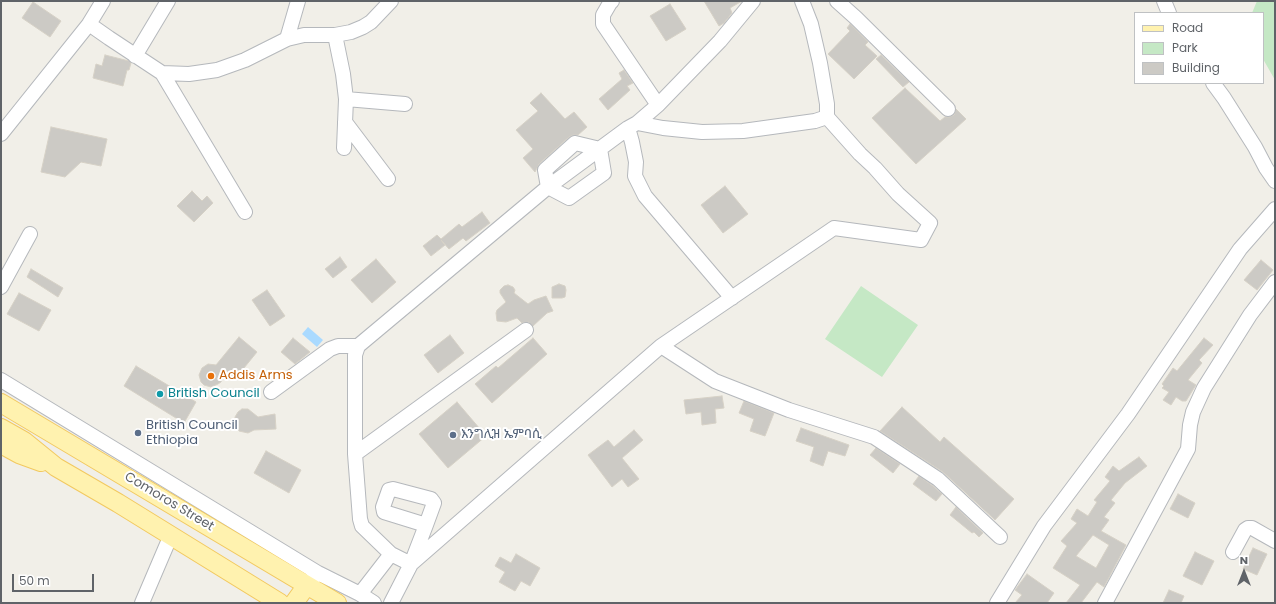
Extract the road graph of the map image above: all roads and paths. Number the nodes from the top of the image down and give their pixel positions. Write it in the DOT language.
graph roads {
  1 [pos="103,1"];
  2 [pos="168,1"];
  3 [pos="298,1"];
  4 [pos="391,1"];
  5 [pos="612,1"];
  6 [pos="752,1"];
  7 [pos="802,1"];
  8 [pos="837,1"];
  9 [pos="1164,1"];
  10 [pos="1169,12"];
  11 [pos="89,24"];
  12 [pos="335,35"];
  13 [pos="287,39"];
  14 [pos="135,56"];
  15 [pos="162,73"];
  16 [pos="1215,84"];
  17 [pos="346,99"];
  18 [pos="405,104"];
  19 [pos="658,105"];
  20 [pos="948,109"];
  21 [pos="828,116"];
  22 [pos="345,122"];
  23 [pos="632,126"];
  24 [pos="1,134"];
  25 [pos="344,148"];
  26 [pos="600,149"];
  27 [pos="388,179"];
  28 [pos="1275,181"];
  29 [pos="548,188"];
  30 [pos="1275,208"];
  31 [pos="245,212"];
  32 [pos="30,234"];
  33 [pos="1275,282"];
  34 [pos="1,287"];
  35 [pos="732,298"];
  36 [pos="526,330"];
  37 [pos="358,346"];
  38 [pos="660,346"];
  39 [pos="1,380"];
  40 [pos="271,392"];
  41 [pos="1,403"];
  42 [pos="1,428"];
  43 [pos="1,444"];
  44 [pos="355,454"];
  45 [pos="56,467"];
  46 [pos="426,525"];
  47 [pos="170,535"];
  48 [pos="1000,537"];
  49 [pos="1275,541"];
  50 [pos="1233,552"];
  51 [pos="391,554"];
  52 [pos="411,564"];
  53 [pos="320,592"];
  54 [pos="360,594"];
  55 [pos="142,603"];
  56 [pos="280,603"];
  57 [pos="294,603"];
  58 [pos="374,603"];
  59 [pos="391,603"];
  60 [pos="997,603"];
  61 [pos="1105,603"];
  1 -- 11 [label="street"];
  2 -- 14 [label="street"];
  3 -- 13 [label="street"];
  4 -- 12 [label="street"];
  5 -- 19 [label="street"];
  6 -- 19 [label="street"];
  7 -- 21 [label="street"];
  8 -- 20 [label="street"];
  9 -- 10 [label="street"];
  11 -- 14 [label="street"];
  11 -- 24 [label="street"];
  12 -- 13 [label="street"];
  12 -- 17 [label="street"];
  13 -- 15 [label="street"];
  14 -- 15 [label="street"];
  15 -- 31 [label="street"];
  16 -- 28 [label="street"];
  17 -- 18 [label="street"];
  17 -- 22 [label="street"];
  19 -- 23 [label="street"];
  21 -- 23 [label="street"];
  21 -- 35 [label="street"];
  22 -- 25 [label="street"];
  22 -- 27 [label="street"];
  23 -- 26 [label="street"];
  23 -- 35 [label="street"];
  26 -- 29 [label="street"];
  26 -- 29 [label="street"];
  26 -- 29 [label="street"];
  29 -- 37 [label="street"];
  30 -- 60 [label="street"];
  32 -- 34 [label="street"];
  33 -- 61 [label="street"];
  35 -- 38 [label="street"];
  36 -- 44 [label="street"];
  37 -- 40 [label="street"];
  37 -- 44 [label="street"];
  38 -- 48 [label="street"];
  38 -- 52 [label="street"];
  39 -- 53 [label="street"];
  41 -- 53 [label="main road, Comoros Street"];
  42 -- 45 [label="main road, Comoros Street"];
  43 -- 45 [label="main road"];
  44 -- 51 [label="street"];
  45 -- 47 [label="main road, Comoros Street"];
  46 -- 52 [label="street"];
  47 -- 55 [label="street"];
  47 -- 56 [label="main road, Comoros Street"];
  49 -- 50 [label="street"];
  51 -- 52 [label="street"];
  51 -- 54 [label="street"];
  52 -- 59 [label="street"];
  53 -- 54 [label="street"];
  53 -- 57 [label="main road"];
  54 -- 58 [label="street"];
}
